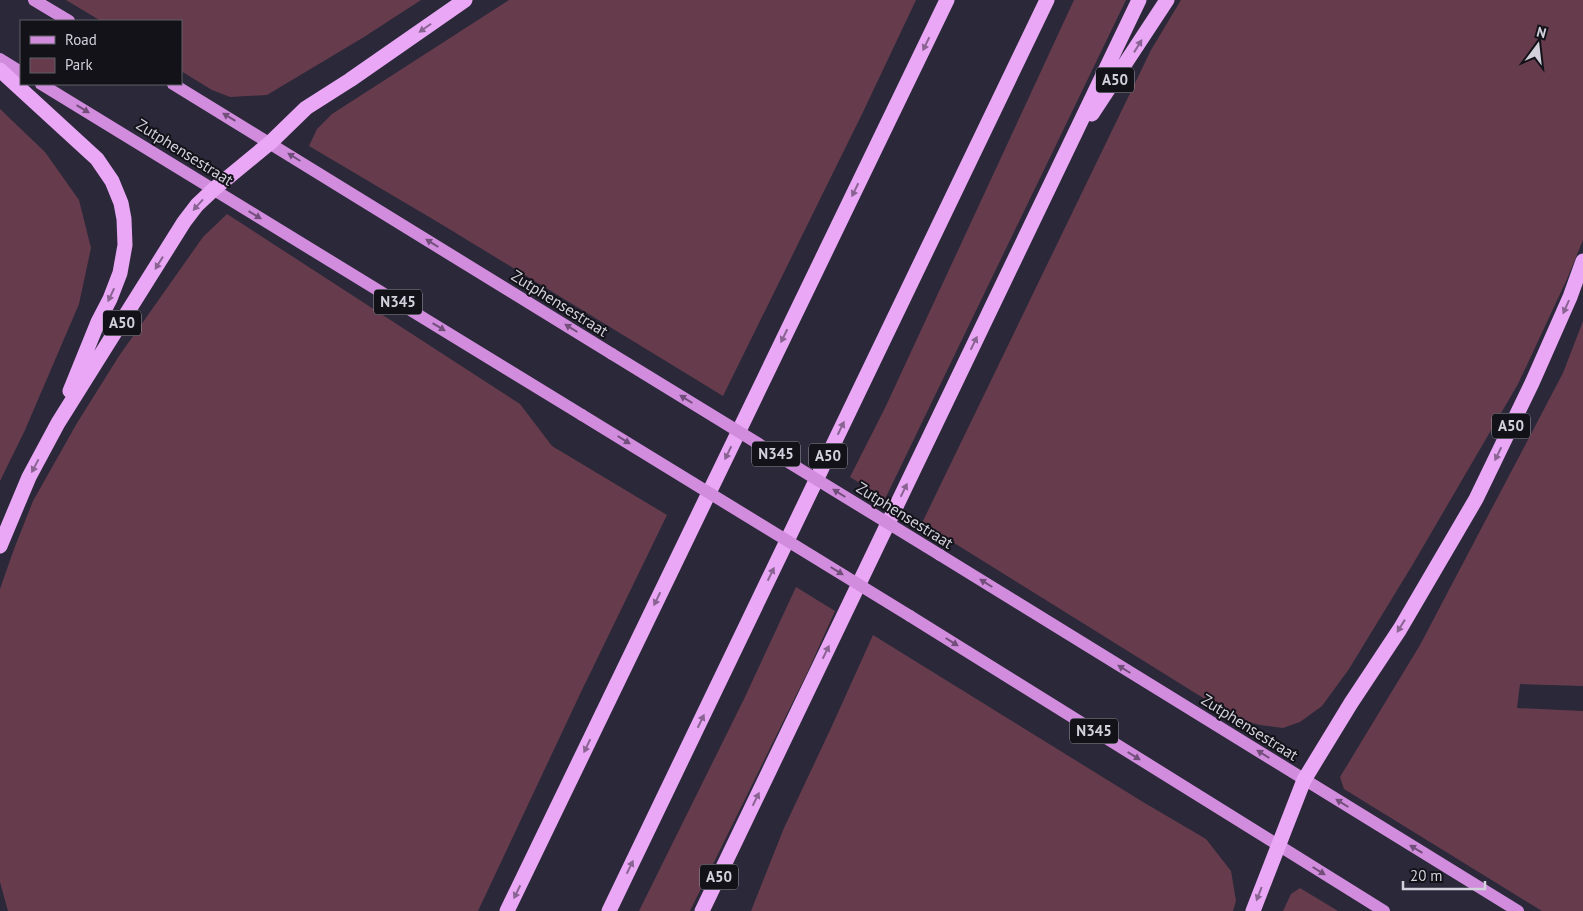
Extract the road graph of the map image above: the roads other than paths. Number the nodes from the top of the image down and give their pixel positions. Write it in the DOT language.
graph roads {
  1 [pos="34,0"];
  2 [pos="465,0"];
  3 [pos="947,0"];
  4 [pos="1047,0"];
  5 [pos="1140,0"];
  6 [pos="1166,0"];
  7 [pos="68,20"];
  8 [pos="0,59"];
  9 [pos="0,70"];
  10 [pos="20,71"];
  11 [pos="43,85"];
  12 [pos="175,85"];
  13 [pos="271,142"];
  14 [pos="1062,159"];
  15 [pos="214,189"];
  16 [pos="1583,261"];
  17 [pos="58,423"];
  18 [pos="0,546"];
  19 [pos="1304,780"];
  20 [pos="735,843"];
  21 [pos="1278,845"];
  22 [pos="507,911"];
  23 [pos="609,911"];
  24 [pos="702,911"];
  25 [pos="711,911"];
  26 [pos="1252,911"];
  27 [pos="1384,911"];
  28 [pos="1518,911"];
  1 -- 7 [label="main road"];
  2 -- 13 [label="highway, A50, one-way"];
  3 -- 22 [label="highway, one-way"];
  23 -- 4 [label="highway, A50, one-way"];
  5 -- 14 [label="highway, A50"];
  14 -- 6 [label="highway, A50, one-way"];
  8 -- 10 [label="main road"];
  9 -- 17 [label="highway, one-way"];
  11 -- 15 [label="main road, Zutphensestraat / N345, one-way"];
  13 -- 12 [label="main road, Zutphensestraat / N345, one-way"];
  13 -- 15 [label="highway, A50"];
  19 -- 13 [label="main road, Zutphensestraat / N345, one-way, bridge"];
  20 -- 14 [label="highway, A50, one-way"];
  15 -- 17 [label="highway, A50, one-way"];
  15 -- 21 [label="main road, Zutphensestraat / N345, one-way, bridge"];
  16 -- 19 [label="highway, A50, one-way"];
  17 -- 18 [label="highway, A50, one-way"];
  19 -- 21 [label="highway"];
  28 -- 19 [label="main road, Zutphensestraat / N345, one-way"];
  20 -- 24 [label="highway, A50"];
  20 -- 25 [label="highway, A50"];
  21 -- 26 [label="highway, one-way"];
  21 -- 27 [label="main road, Zutphensestraat / N345, one-way"];
}
